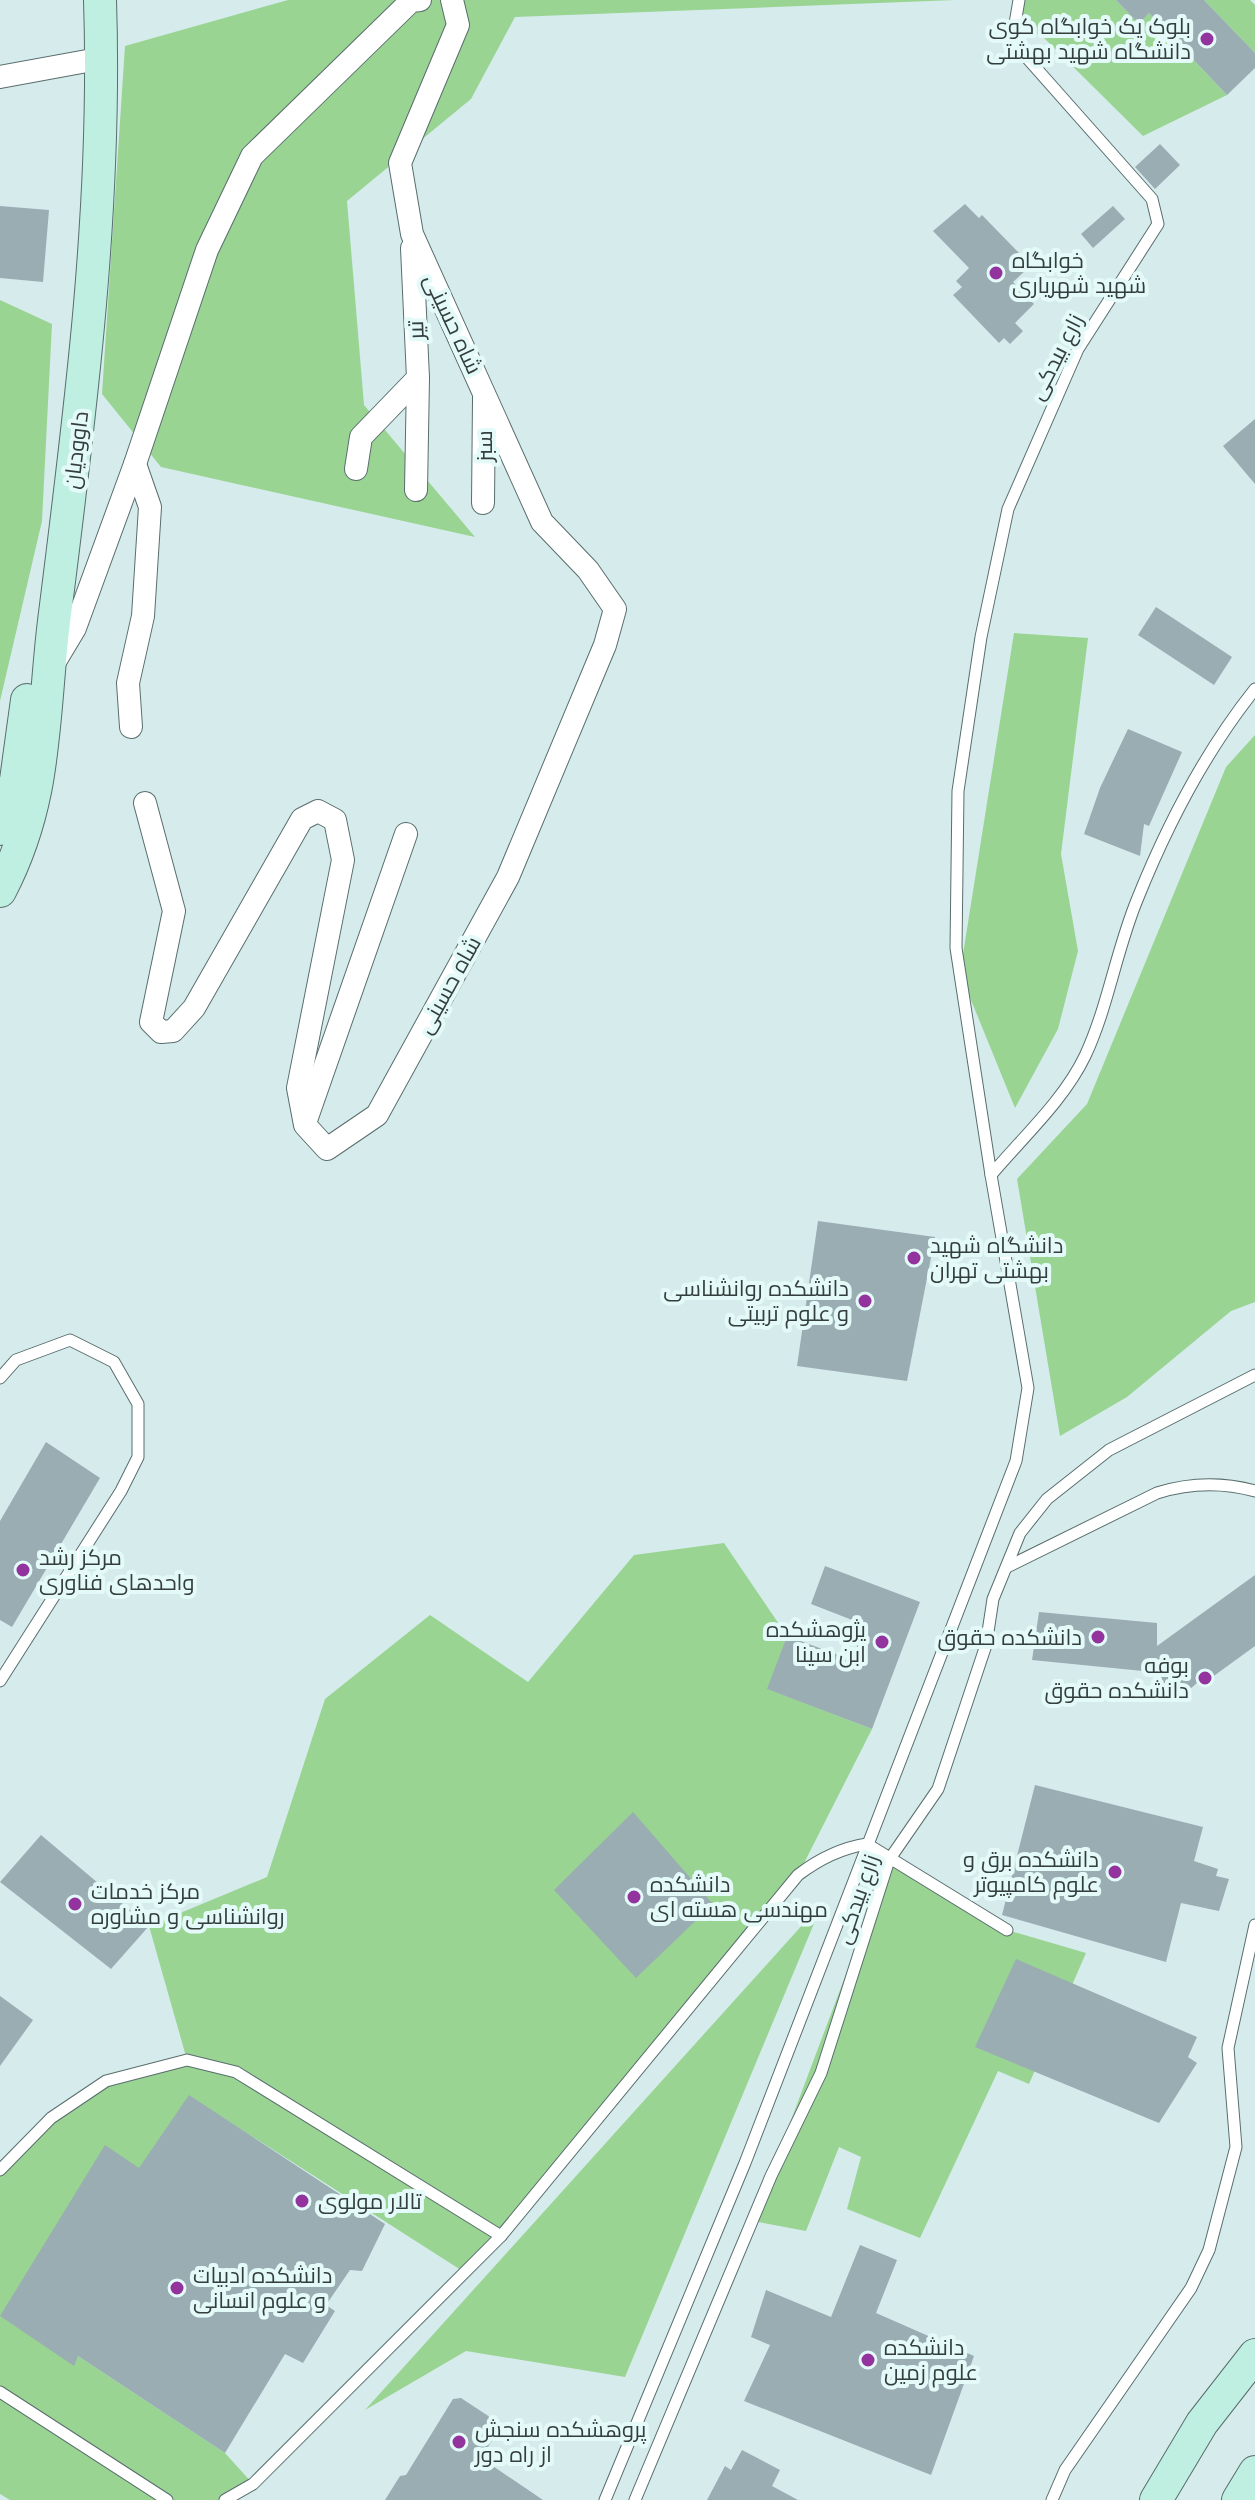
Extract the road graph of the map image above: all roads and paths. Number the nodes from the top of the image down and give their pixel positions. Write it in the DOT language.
graph roads {
  1 [pos="86,0"];
  2 [pos="100,0"];
  3 [pos="414,0"];
  4 [pos="452,0"];
  5 [pos="1019,0"];
  6 [pos="87,61"];
  7 [pos="0,77"];
  8 [pos="412,234"];
  9 [pos="418,378"];
  10 [pos="484,389"];
  11 [pos="135,464"];
  12 [pos="356,469"];
  13 [pos="416,490"];
  14 [pos="483,503"];
  15 [pos="39,674"];
  16 [pos="1255,689"];
  17 [pos="131,727"];
  18 [pos="145,803"];
  19 [pos="0,829"];
  20 [pos="406,834"];
  21 [pos="0,891"];
  22 [pos="305,1125"];
  23 [pos="991,1175"];
  24 [pos="1255,1375"];
  25 [pos="0,1378"];
  26 [pos="1255,1491"];
  27 [pos="1007,1567"];
  28 [pos="0,1681"];
  29 [pos="867,1844"];
  30 [pos="889,1860"];
  31 [pos="1255,1925"];
  32 [pos="1007,1930"];
  33 [pos="0,2170"];
  34 [pos="501,2236"];
  35 [pos="1255,2355"];
  36 [pos="0,2392"];
  37 [pos="1255,2472"];
  38 [pos="167,2500"];
  39 [pos="225,2500"];
  40 [pos="605,2500"];
  41 [pos="635,2500"];
  42 [pos="1052,2500"];
  43 [pos="1156,2500"];
  44 [pos="1238,2500"];
  1 -- 6 [label="street, داوودیان"];
  2 -- 15 [label="street, داوودیان"];
  3 -- 11 [label="street"];
  4 -- 8 [label="street, شاه حسینی"];
  5 -- 23 [label="lane, زارع بیدکی"];
  6 -- 7 [label="street"];
  6 -- 15 [label="street, داوودیان"];
  8 -- 9 [label="street, تیر"];
  8 -- 10 [label="street, شاه حسینی"];
  9 -- 12 [label="street"];
  9 -- 13 [label="street, تیر"];
  10 -- 14 [label="street, سبز"];
  10 -- 22 [label="street, شاه حسینی"];
  11 -- 15 [label="street"];
  11 -- 17 [label="street"];
  15 -- 19 [label="street, داوودیان"];
  15 -- 21 [label="street, داوودیان"];
  16 -- 23 [label="lane"];
  18 -- 22 [label="street"];
  20 -- 22 [label="street"];
  23 -- 29 [label="lane, زارع بیدکی"];
  24 -- 27 [label="lane, زارع بیدکی"];
  25 -- 28 [label="lane"];
  26 -- 27 [label="lane"];
  27 -- 30 [label="lane, زارع بیدکی"];
  29 -- 30 [label="lane"];
  29 -- 34 [label="lane"];
  29 -- 40 [label="lane, زارع بیدکی"];
  30 -- 32 [label="lane"];
  30 -- 41 [label="lane, زارع بیدکی"];
  31 -- 42 [label="lane"];
  33 -- 34 [label="lane"];
  34 -- 39 [label="lane"];
  35 -- 43 [label="street"];
  36 -- 38 [label="lane"];
  37 -- 44 [label="street"];
}
